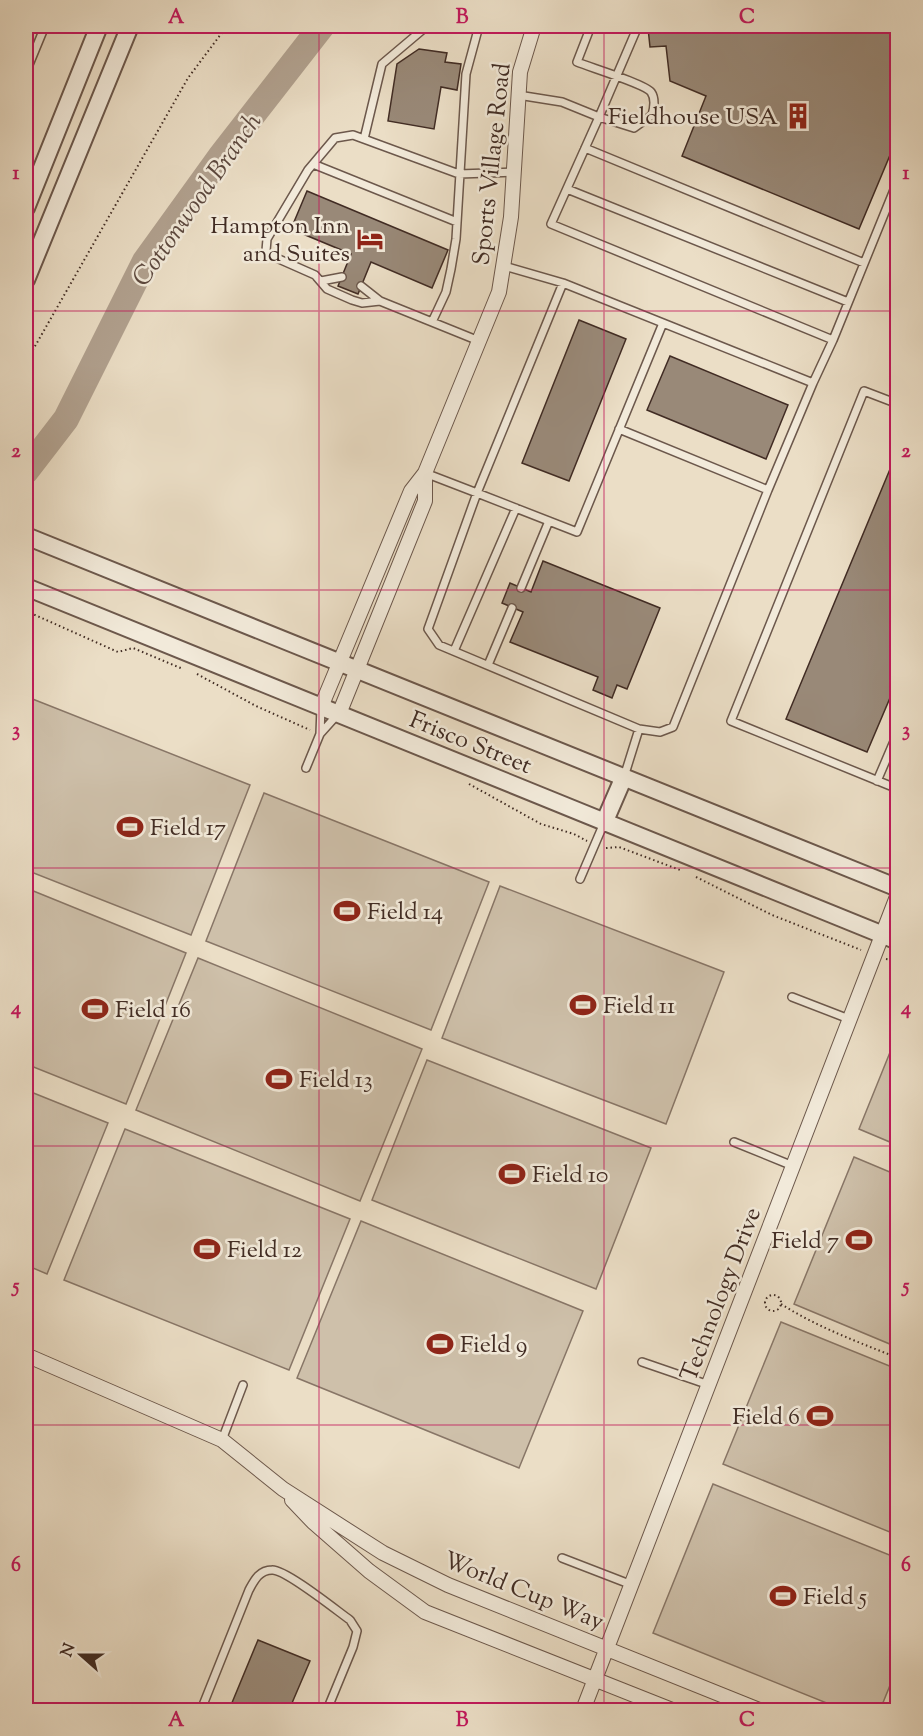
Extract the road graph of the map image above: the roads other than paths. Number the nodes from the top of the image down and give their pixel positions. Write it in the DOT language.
graph roads {
  1 [pos="45,26"];
  2 [pos="99,26"];
  3 [pos="130,26"];
  4 [pos="427,26"];
  5 [pos="479,26"];
  6 [pos="534,26"];
  7 [pos="591,26"];
  8 [pos="638,26"];
  9 [pos="26,72"];
  10 [pos="618,77"];
  11 [pos="518,95"];
  12 [pos="599,117"];
  13 [pos="364,140"];
  14 [pos="585,148"];
  15 [pos="313,164"];
  16 [pos="514,172"];
  17 [pos="459,174"];
  18 [pos="897,180"];
  19 [pos="567,189"];
  20 [pos="26,210"];
  21 [pos="457,222"];
  22 [pos="49,223"];
  23 [pos="864,263"];
  24 [pos="503,266"];
  25 [pos="342,277"];
  26 [pos="26,280"];
  27 [pos="321,281"];
  28 [pos="563,283"];
  29 [pos="362,286"];
  30 [pos="380,301"];
  31 [pos="849,302"];
  32 [pos="432,322"];
  33 [pos="663,323"];
  34 [pos="833,340"];
  35 [pos="479,341"];
  36 [pos="813,383"];
  37 [pos="897,404"];
  38 [pos="619,429"];
  39 [pos="425,473"];
  40 [pos="768,490"];
  41 [pos="477,493"];
  42 [pos="516,508"];
  43 [pos="549,521"];
  44 [pos="26,536"];
  45 [pos="26,587"];
  46 [pos="521,588"];
  47 [pos="512,608"];
  48 [pos="454,651"];
  49 [pos="339,663"];
  50 [pos="488,664"];
  51 [pos="356,670"];
  52 [pos="321,707"];
  53 [pos="339,714"];
  54 [pos="639,729"];
  55 [pos="897,732"];
  56 [pos="320,734"];
  57 [pos="306,768"];
  58 [pos="623,779"];
  59 [pos="877,781"];
  60 [pos="897,789"];
  61 [pos="604,823"];
  62 [pos="580,879"];
  63 [pos="897,888"];
  64 [pos="897,894"];
  65 [pos="890,938"];
  66 [pos="792,997"];
  67 [pos="849,1019"];
  68 [pos="734,1142"];
  69 [pos="793,1166"];
  70 [pos="26,1354"];
  71 [pos="642,1362"];
  72 [pos="243,1385"];
  73 [pos="709,1386"];
  74 [pos="222,1440"];
  75 [pos="283,1489"];
  76 [pos="562,1558"];
  77 [pos="632,1585"];
  78 [pos="607,1648"];
  79 [pos="595,1679"];
  80 [pos="201,1710"];
  81 [pos="327,1710"];
  82 [pos="583,1710"];
  83 [pos="672,1710"];
  84 [pos="759,1710"];
  1 -- 9 [label="lane"];
  2 -- 20 [label="street"];
  3 -- 22 [label="street"];
  4 -- 13 [label="lane"];
  5 -- 17 [label="lane"];
  6 -- 11 [label="street, Sports Village Road"];
  7 -- 10 [label="lane"];
  8 -- 10 [label="lane"];
  10 -- 12 [label="lane"];
  10 -- 12 [label="lane"];
  11 -- 12 [label="lane"];
  11 -- 16 [label="street, Sports Village Road"];
  12 -- 14 [label="lane"];
  13 -- 15 [label="lane"];
  13 -- 17 [label="lane"];
  14 -- 19 [label="lane"];
  14 -- 23 [label="lane"];
  15 -- 21 [label="lane"];
  15 -- 27 [label="lane"];
  16 -- 17 [label="lane"];
  16 -- 24 [label="street, Sports Village Road"];
  17 -- 21 [label="lane"];
  18 -- 23 [label="lane"];
  19 -- 31 [label="lane"];
  19 -- 34 [label="lane"];
  20 -- 22 [label="street"];
  21 -- 32 [label="lane"];
  22 -- 26 [label="street"];
  23 -- 31 [label="lane"];
  24 -- 28 [label="lane"];
  24 -- 35 [label="street, Sports Village Road"];
  25 -- 27 [label="lane"];
  27 -- 30 [label="lane"];
  28 -- 33 [label="lane"];
  28 -- 41 [label="lane"];
  29 -- 30 [label="lane"];
  30 -- 32 [label="lane"];
  31 -- 34 [label="lane"];
  32 -- 35 [label="lane"];
  33 -- 36 [label="lane"];
  33 -- 38 [label="lane"];
  34 -- 36 [label="lane"];
  35 -- 39 [label="street, Sports Village Road"];
  36 -- 40 [label="lane"];
  37 -- 59 [label="lane"];
  38 -- 40 [label="lane"];
  38 -- 43 [label="lane"];
  39 -- 41 [label="lane"];
  39 -- 49 [label="street, Sports Village Road"];
  39 -- 51 [label="street, Sports Village Road"];
  40 -- 54 [label="lane"];
  41 -- 42 [label="lane"];
  41 -- 48 [label="lane"];
  42 -- 43 [label="lane"];
  42 -- 48 [label="lane"];
  43 -- 46 [label="lane"];
  44 -- 49 [label="street, Frisco Street"];
  45 -- 52 [label="street, Frisco Street"];
  47 -- 50 [label="lane"];
  48 -- 50 [label="lane"];
  49 -- 51 [label="street, Frisco Street"];
  49 -- 52 [label="street, Sports Village Road"];
  50 -- 54 [label="lane"];
  51 -- 53 [label="street, Sports Village Road"];
  51 -- 58 [label="street, Frisco Street"];
  52 -- 53 [label="street, Frisco Street"];
  52 -- 56 [label="lane"];
  53 -- 56 [label="lane"];
  53 -- 61 [label="street, Frisco Street"];
  54 -- 58 [label="lane"];
  55 -- 59 [label="lane"];
  56 -- 57 [label="lane"];
  58 -- 61 [label="street"];
  58 -- 63 [label="street, Frisco Street"];
  59 -- 60 [label="lane"];
  61 -- 62 [label="lane"];
  61 -- 65 [label="street, Frisco Street"];
  64 -- 65 [label="street, Technology Drive"];
  65 -- 67 [label="street, Technology Drive"];
  66 -- 67 [label="lane"];
  67 -- 69 [label="street, Technology Drive"];
  68 -- 69 [label="lane"];
  69 -- 73 [label="street, Technology Drive"];
  70 -- 74 [label="street, World Cup Way"];
  71 -- 73 [label="lane"];
  72 -- 74 [label="lane"];
  73 -- 77 [label="street, Technology Drive"];
  74 -- 75 [label="street, World Cup Way"];
  75 -- 78 [label="street, World Cup Way"];
  75 -- 79 [label="street, World Cup Way"];
  76 -- 77 [label="lane"];
  77 -- 78 [label="street, Technology Drive"];
  78 -- 79 [label="street, Technology Drive"];
  78 -- 84 [label="street, World Cup Way"];
  79 -- 82 [label="street, Technology Drive"];
  79 -- 83 [label="street, World Cup Way"];
  80 -- 81 [label="lane"];
}
